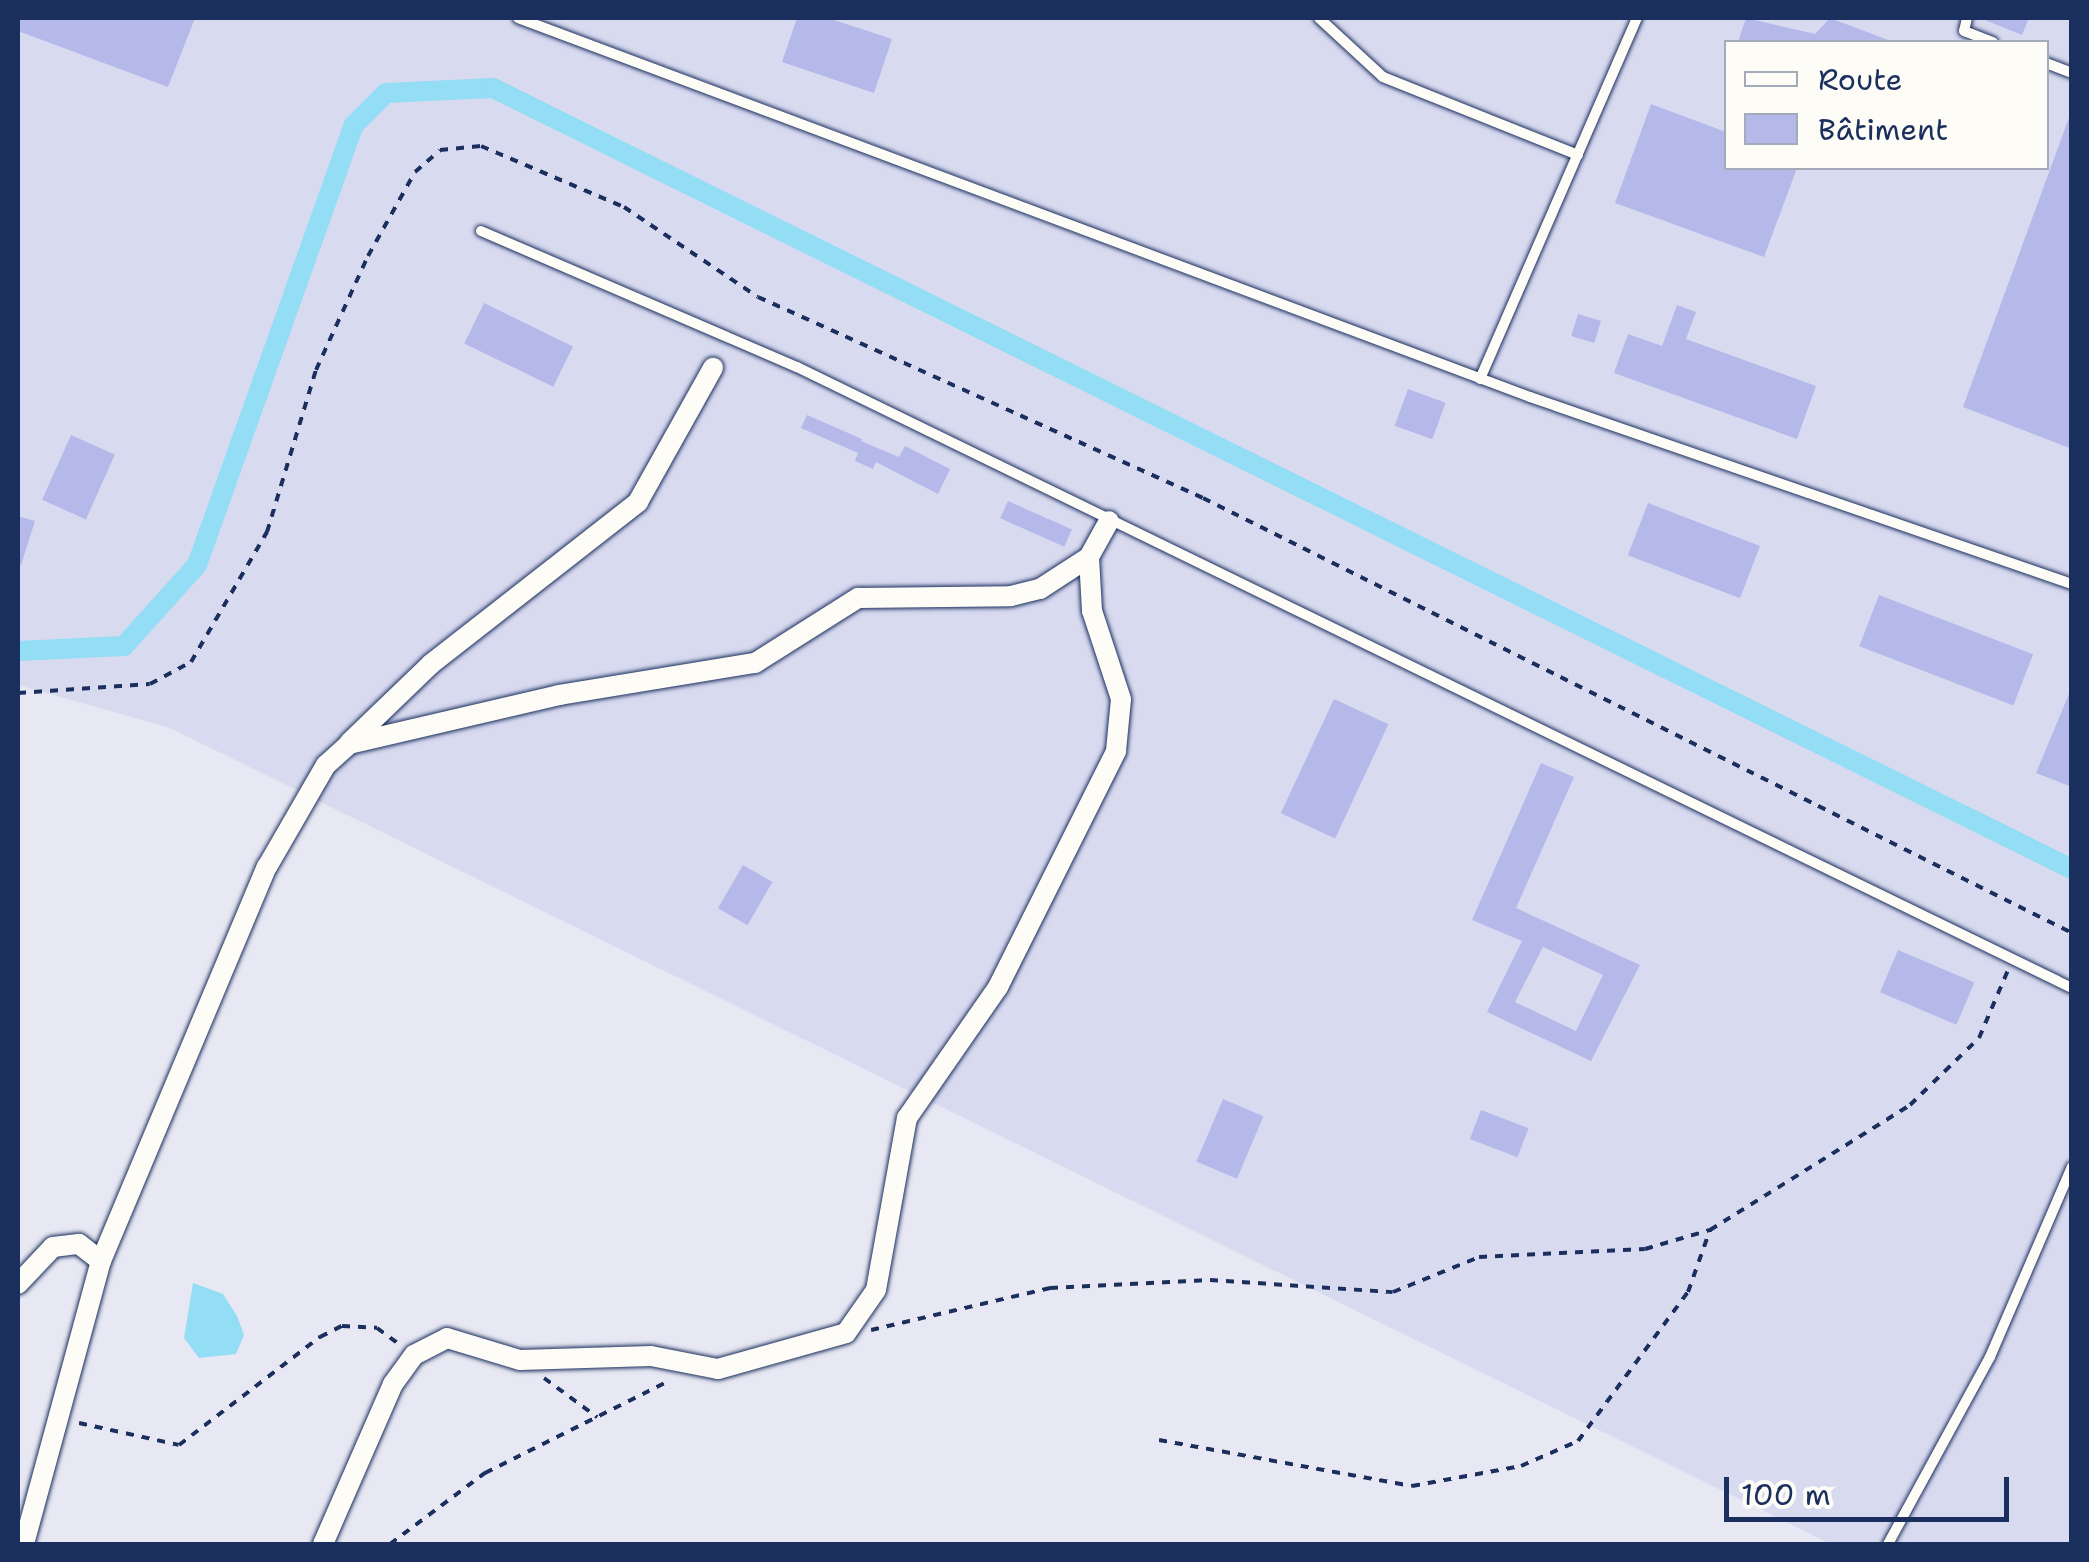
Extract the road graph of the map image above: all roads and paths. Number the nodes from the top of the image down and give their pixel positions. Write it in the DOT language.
graph roads {
  1 [pos="518,18"];
  2 [pos="1319,18"];
  3 [pos="1637,18"];
  4 [pos="1967,18"];
  5 [pos="1988,40"];
  6 [pos="1578,155"];
  7 [pos="481,231"];
  8 [pos="713,368"];
  9 [pos="1480,378"];
  10 [pos="1109,520"];
  11 [pos="1089,556"];
  12 [pos="2069,580"];
  13 [pos="18,693"];
  14 [pos="348,744"];
  15 [pos="2072,933"];
  16 [pos="2012,959"];
  17 [pos="2072,988"];
  18 [pos="2072,1167"];
  19 [pos="1710,1230"];
  20 [pos="101,1261"];
  21 [pos="18,1284"];
  22 [pos="846,1333"];
  23 [pos="414,1355"];
  24 [pos="520,1360"];
  25 [pos="708,1366"];
  26 [pos="54,1418"];
  27 [pos="599,1418"];
  28 [pos="1159,1440"];
  29 [pos="24,1544"];
  30 [pos="323,1544"];
  31 [pos="390,1544"];
  32 [pos="1888,1544"];
  1 -- 9 [label="lane"];
  2 -- 6 [label="lane"];
  3 -- 6 [label="lane"];
  4 -- 5 [label="lane"];
  6 -- 9 [label="lane"];
  7 -- 10 [label="lane"];
  8 -- 14 [label="street"];
  9 -- 12 [label="lane"];
  10 -- 11 [label="street"];
  10 -- 16 [label="lane"];
  11 -- 14 [label="street"];
  11 -- 22 [label="street"];
  13 -- 15 [label="path"];
  14 -- 20 [label="street"];
  16 -- 17 [label="lane"];
  16 -- 19 [label="path"];
  18 -- 32 [label="lane"];
  19 -- 22 [label="path"];
  19 -- 28 [label="path"];
  20 -- 21 [label="street"];
  20 -- 26 [label="street"];
  22 -- 25 [label="street"];
  23 -- 24 [label="street"];
  23 -- 26 [label="path"];
  23 -- 30 [label="street"];
  24 -- 25 [label="street"];
  24 -- 27 [label="path"];
  25 -- 27 [label="path"];
  26 -- 29 [label="street"];
  27 -- 31 [label="path"];
}
